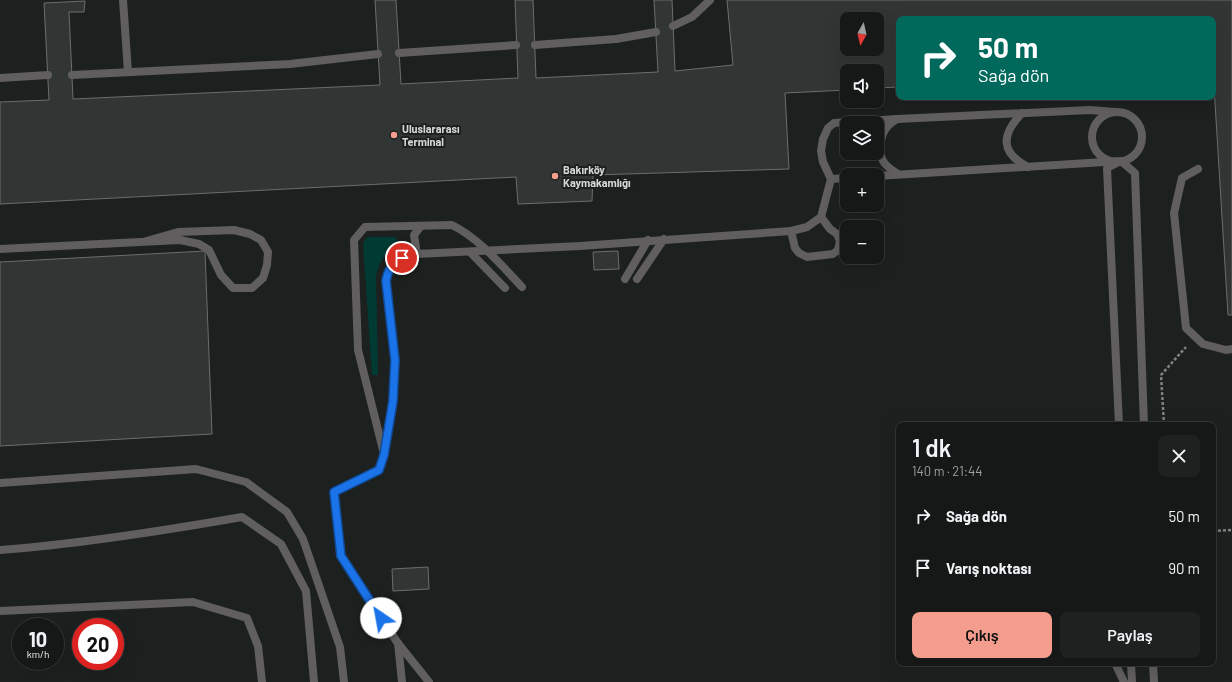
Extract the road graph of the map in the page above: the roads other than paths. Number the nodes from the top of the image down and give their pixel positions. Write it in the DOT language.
graph roads {
  1 [pos="123,0"];
  2 [pos="710,0"];
  3 [pos="673,26"];
  4 [pos="656,32"];
  5 [pos="516,45"];
  6 [pos="535,45"];
  7 [pos="399,53"];
  8 [pos="378,54"];
  9 [pos="128,72"];
  10 [pos="48,75"];
  11 [pos="72,75"];
  12 [pos="0,78"];
  13 [pos="1115,112"];
  14 [pos="1022,113"];
  15 [pos="897,119"];
  16 [pos="1121,161"];
  17 [pos="1029,168"];
  18 [pos="1198,169"];
  19 [pos="898,174"];
  20 [pos="884,175"];
  21 [pos="840,178"];
  22 [pos="831,179"];
  23 [pos="821,217"];
  24 [pos="421,226"];
  25 [pos="791,232"];
  26 [pos="664,239"];
  27 [pos="648,240"];
  28 [pos="142,242"];
  29 [pos="0,248"];
  30 [pos="487,251"];
  31 [pos="470,252"];
  32 [pos="417,254"];
  33 [pos="637,278"];
  34 [pos="625,279"];
  35 [pos="522,286"];
  36 [pos="505,288"];
  37 [pos="1232,349"];
  38 [pos="1118,422"];
  39 [pos="1144,422"];
  40 [pos="384,455"];
  41 [pos="0,483"];
  42 [pos="0,550"];
  43 [pos="0,611"];
  44 [pos="398,642"];
  45 [pos="1116,666"];
  46 [pos="1131,666"];
  47 [pos="1153,666"];
  48 [pos="262,682"];
  49 [pos="314,682"];
  50 [pos="344,682"];
  51 [pos="402,682"];
  52 [pos="429,682"];
  53 [pos="1124,682"];
  54 [pos="1132,682"];
  55 [pos="1154,682"];
  1 -- 9 [label="lane"];
  2 -- 3 [label="lane"];
  4 -- 6 [label="lane"];
  5 -- 7 [label="lane"];
  8 -- 9 [label="lane"];
  9 -- 11 [label="lane"];
  10 -- 12 [label="lane"];
  13 -- 14 [label="lane"];
  13 -- 16 [label="lane"];
  13 -- 16 [label="lane"];
  14 -- 15 [label="lane"];
  14 -- 17 [label="lane"];
  15 -- 19 [label="lane"];
  15 -- 22 [label="lane"];
  16 -- 17 [label="lane"];
  16 -- 38 [label="lane"];
  16 -- 39 [label="lane"];
  17 -- 19 [label="lane"];
  18 -- 37 [label="lane"];
  19 -- 20 [label="lane"];
  21 -- 22 [label="lane"];
  22 -- 23 [label="lane"];
  23 -- 25 [label="lane"];
  23 -- 25 [label="lane"];
  24 -- 30 [label="lane"];
  24 -- 32 [label="lane"];
  24 -- 40 [label="lane"];
  25 -- 26 [label="lane"];
  26 -- 27 [label="lane"];
  26 -- 33 [label="lane"];
  27 -- 30 [label="lane"];
  27 -- 34 [label="lane"];
  28 -- 28 [label="lane"];
  28 -- 29 [label="lane"];
  30 -- 31 [label="lane"];
  30 -- 35 [label="lane"];
  31 -- 32 [label="lane"];
  31 -- 36 [label="lane"];
  32 -- 40 [label="lane"];
  40 -- 44 [label="lane"];
  41 -- 50 [label="lane"];
  42 -- 49 [label="lane"];
  43 -- 48 [label="lane"];
  44 -- 51 [label="lane"];
  44 -- 52 [label="lane"];
  45 -- 53 [label="lane"];
  46 -- 54 [label="lane"];
  47 -- 55 [label="lane"];
}
